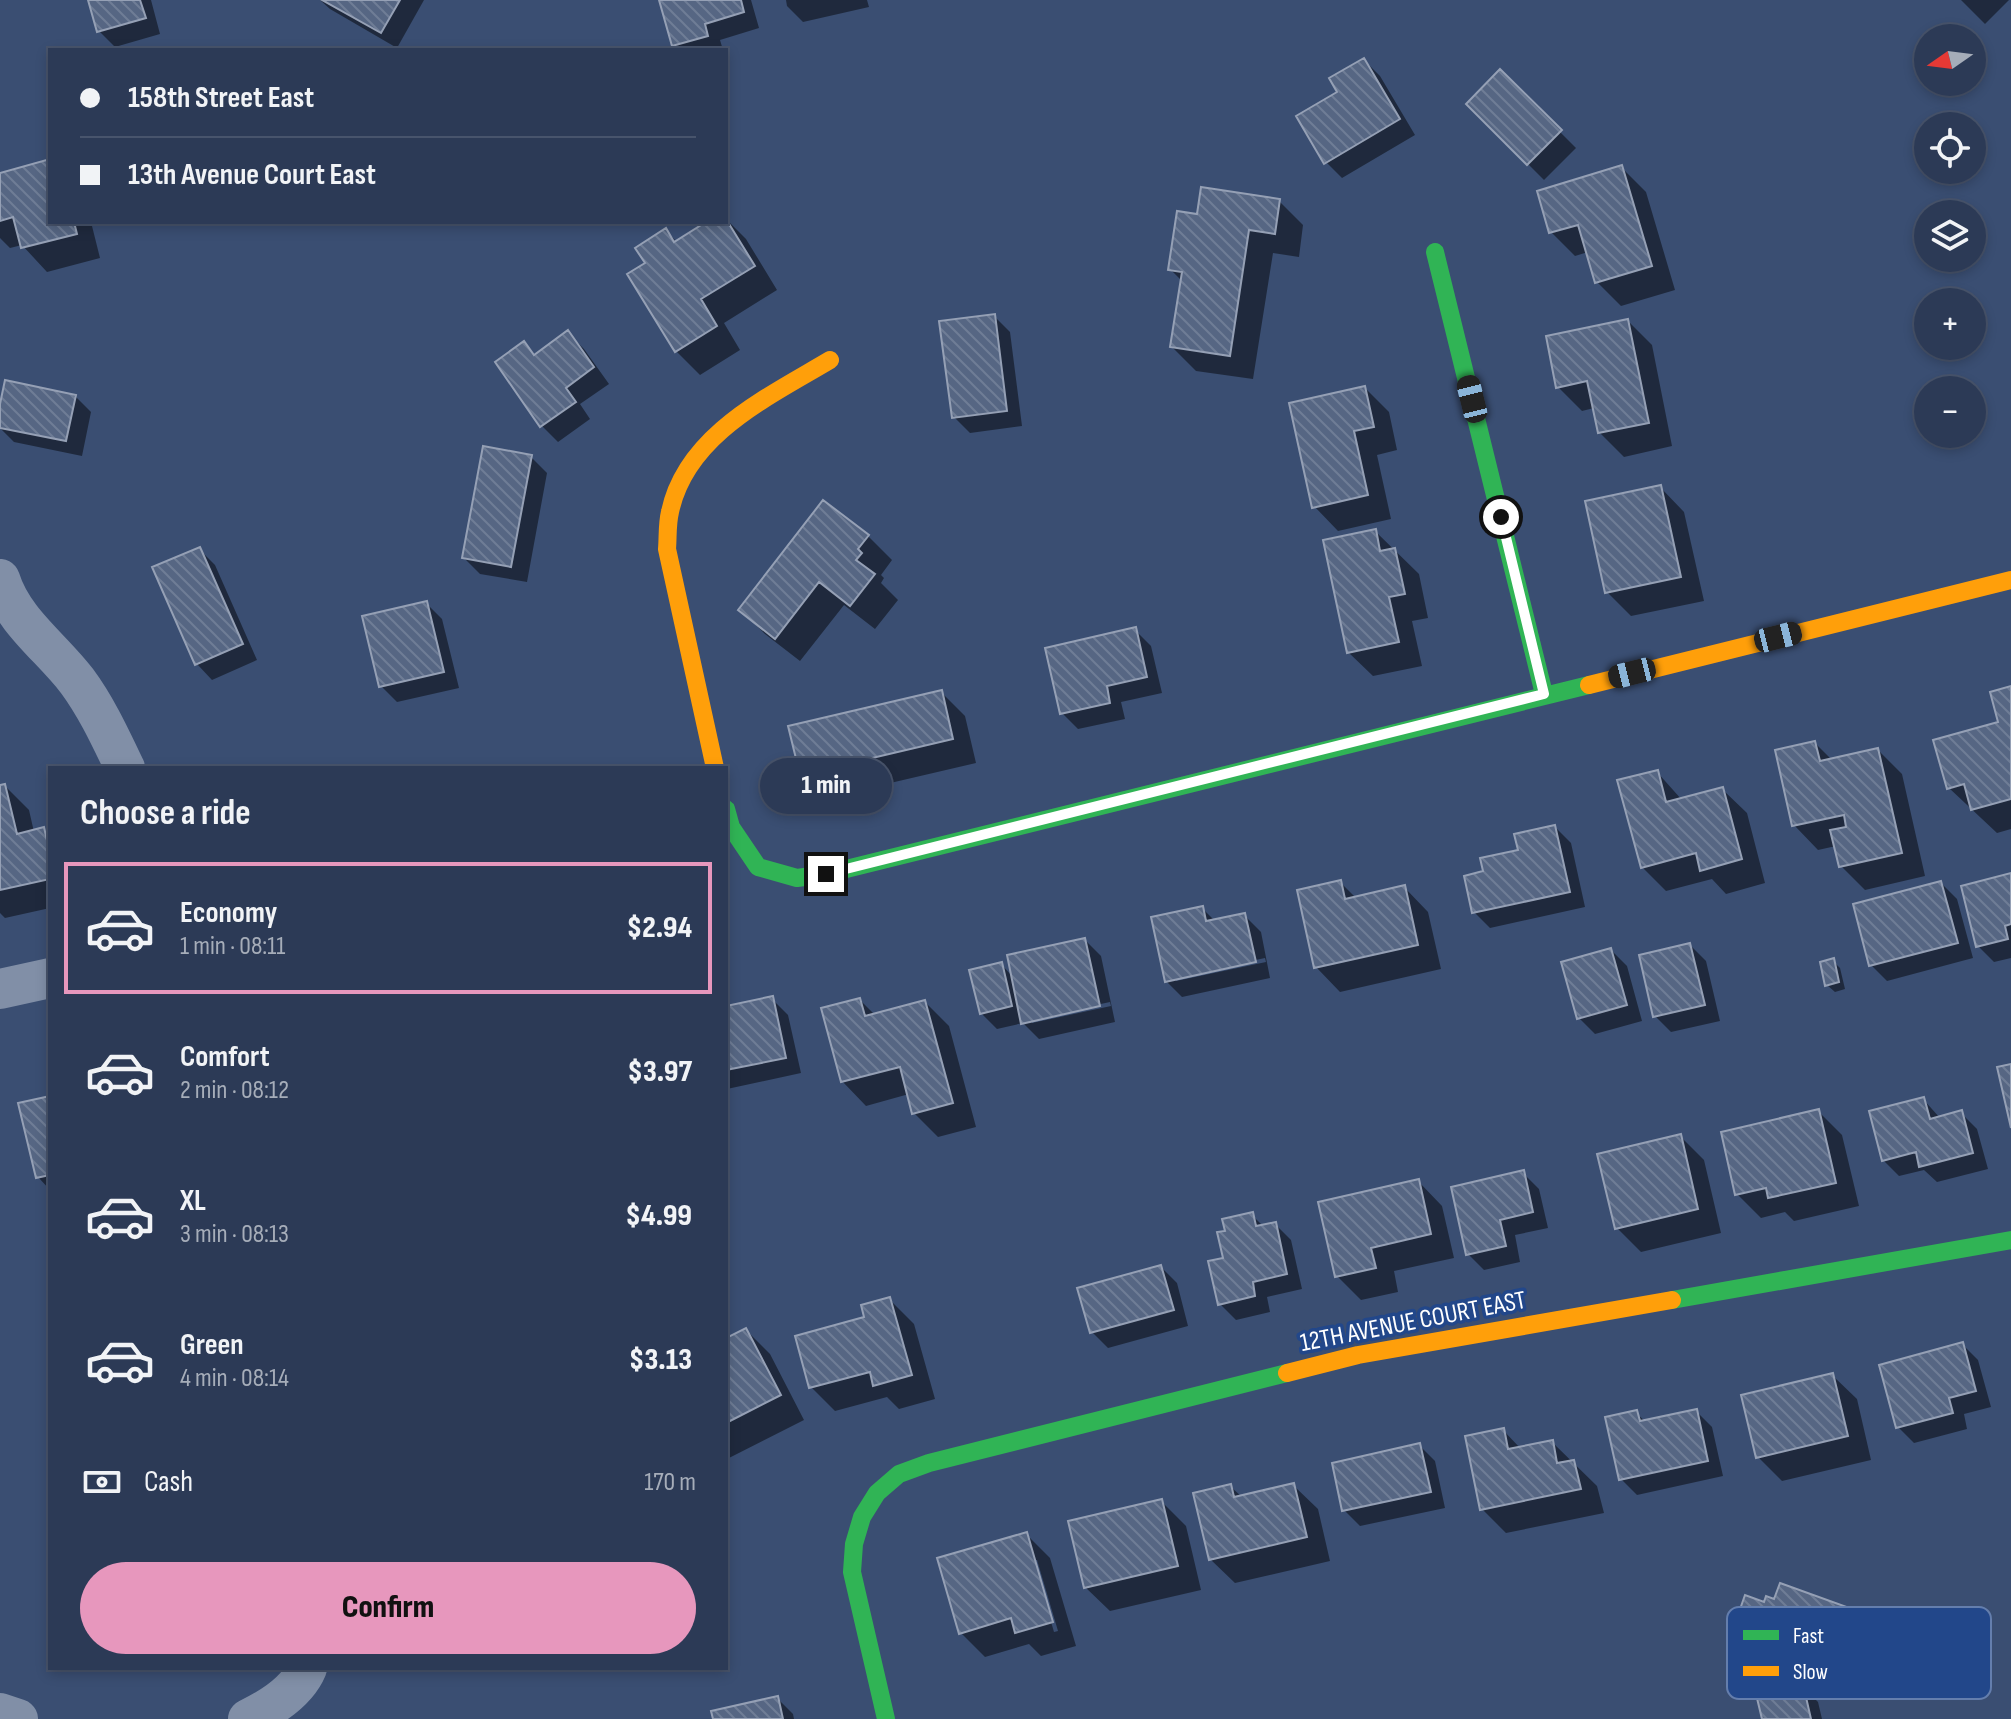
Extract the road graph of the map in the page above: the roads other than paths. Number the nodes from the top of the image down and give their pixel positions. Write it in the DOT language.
graph roads {
  1 [pos="1435,252"];
  2 [pos="830,360"];
  3 [pos="0,579"];
  4 [pos="2011,580"];
  5 [pos="1544,694"];
  6 [pos="124,766"];
  7 [pos="715,766"];
  8 [pos="728,816"];
  9 [pos="48,978"];
  10 [pos="0,989"];
  11 [pos="2011,1240"];
  12 [pos="304,1675"];
  13 [pos="0,1713"];
  14 [pos="18,1719"];
  15 [pos="248,1719"];
  16 [pos="886,1719"];
  1 -- 5 [label="street"];
  2 -- 7 [label="street"];
  3 -- 6 [label="street"];
  4 -- 5 [label="street"];
  5 -- 8 [label="street"];
  9 -- 10 [label="street"];
  11 -- 16 [label="street, 12TH AVENUE COURT EAST"];
  12 -- 15 [label="street"];
  13 -- 14 [label="street"];
}
